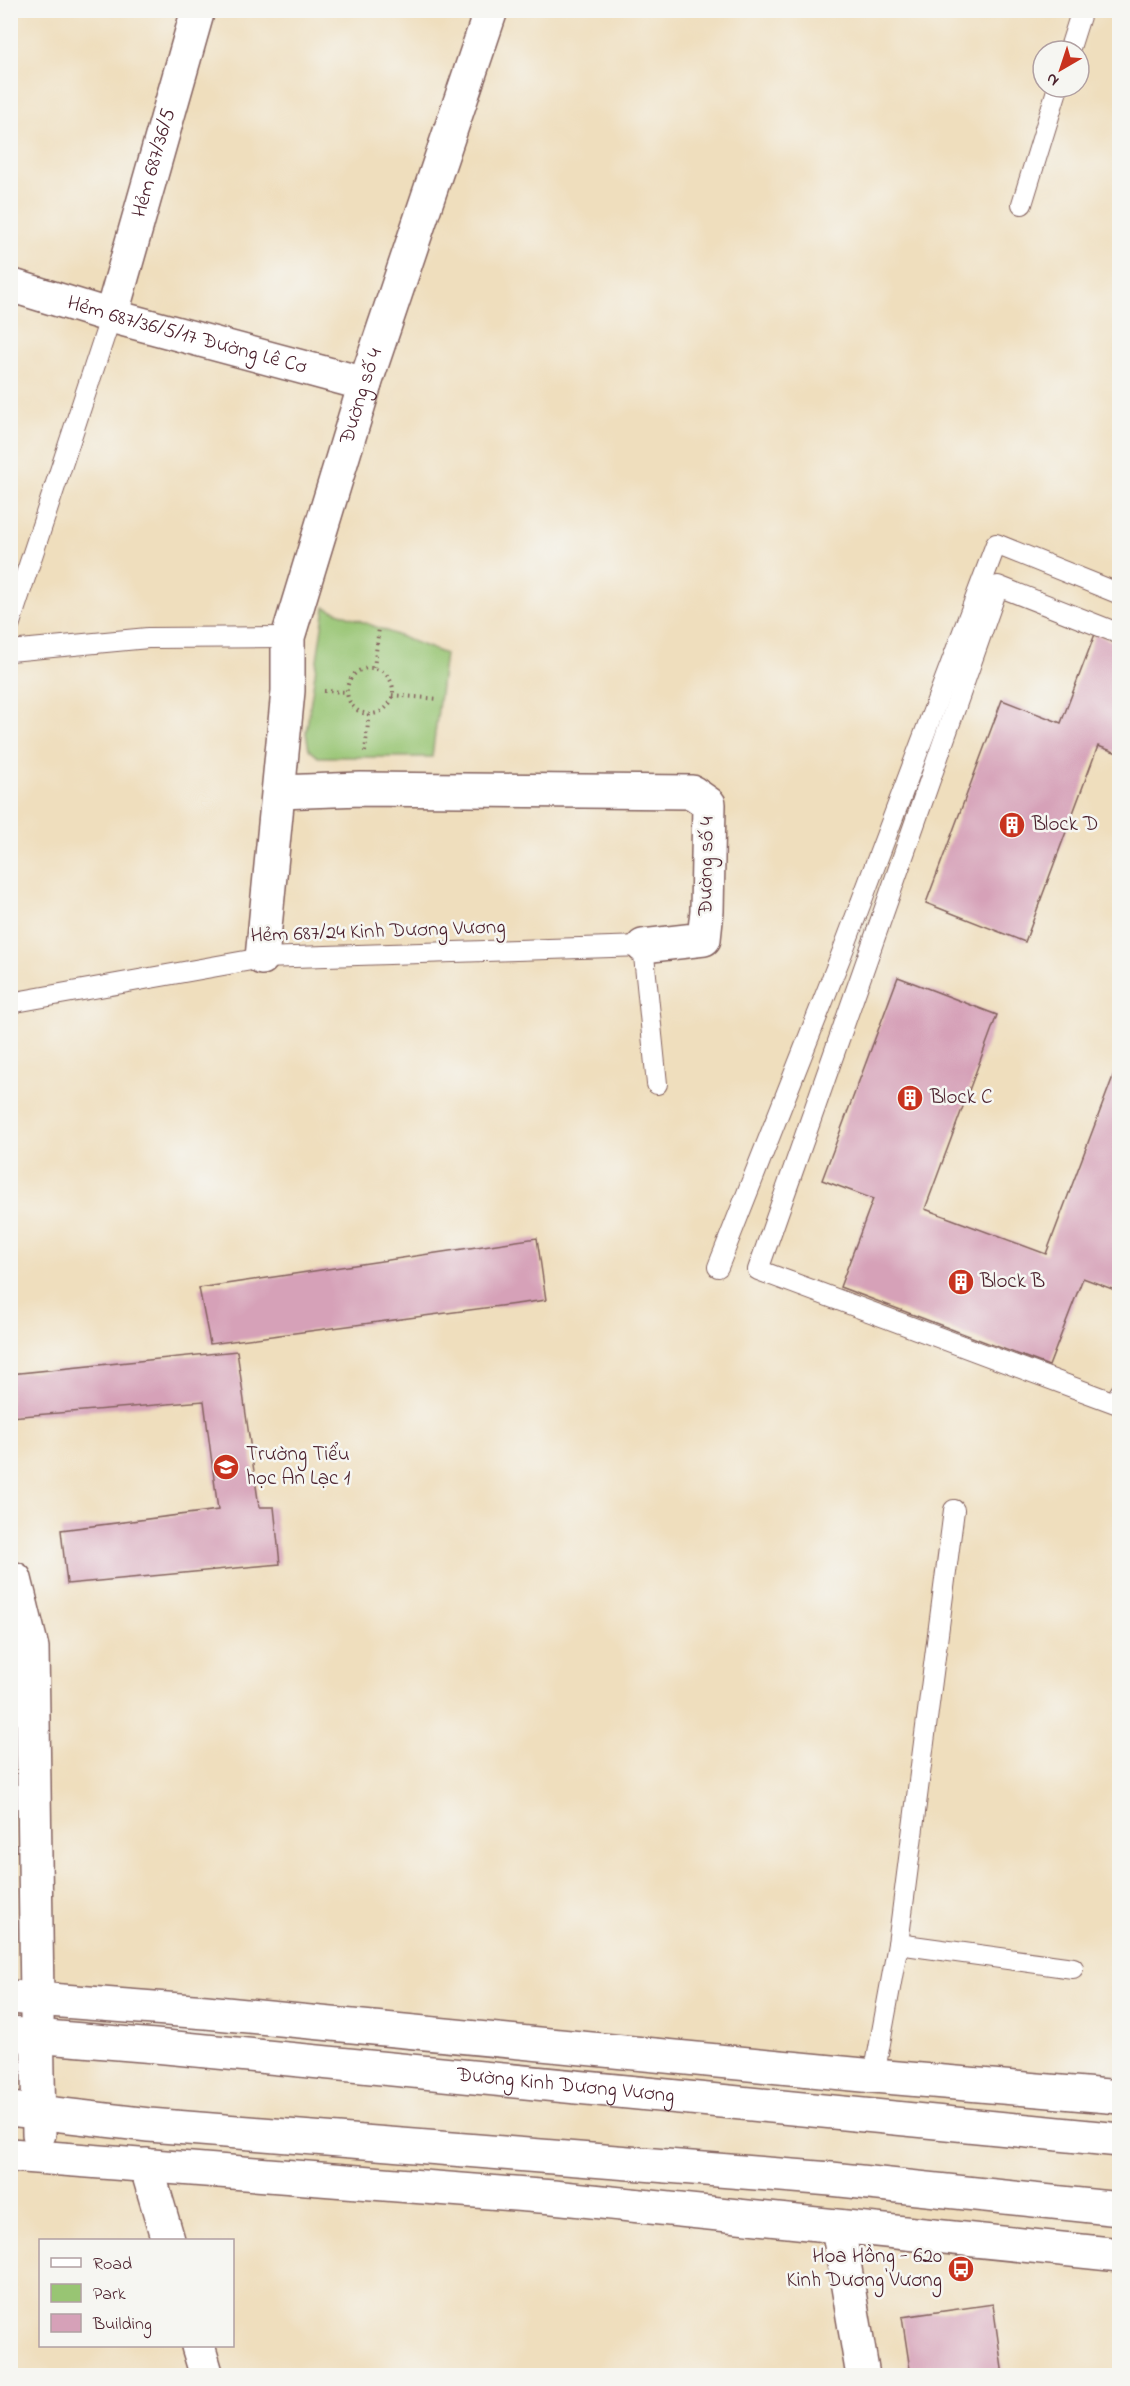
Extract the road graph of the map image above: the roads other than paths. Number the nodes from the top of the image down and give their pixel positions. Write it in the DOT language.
graph roads {
  1 [pos="198,10"];
  2 [pos="491,10"];
  3 [pos="1082,10"];
  4 [pos="1074,39"];
  5 [pos="1054,99"];
  6 [pos="1022,204"];
  7 [pos="10,285"];
  8 [pos="111,316"];
  9 [pos="365,384"];
  10 [pos="1119,594"];
  11 [pos="10,623"];
  12 [pos="1119,634"];
  13 [pos="288,637"];
  14 [pos="10,651"];
  15 [pos="279,792"];
  16 [pos="643,946"];
  17 [pos="262,958"];
  18 [pos="10,1003"];
  19 [pos="657,1084"];
  20 [pos="718,1267"];
  21 [pos="1119,1393"];
  22 [pos="954,1510"];
  23 [pos="10,1579"];
  24 [pos="898,1944"];
  25 [pos="1074,1968"];
  26 [pos="24,1998"];
  27 [pos="24,2035"];
  28 [pos="874,2076"];
  29 [pos="1119,2097"];
  30 [pos="25,2111"];
  31 [pos="1119,2140"];
  32 [pos="25,2156"];
  33 [pos="146,2165"];
  34 [pos="831,2179"];
  35 [pos="1048,2203"];
  36 [pos="1119,2209"];
  37 [pos="838,2227"];
  38 [pos="167,2239"];
  39 [pos="1046,2248"];
  40 [pos="1119,2255"];
  41 [pos="198,2347"];
  42 [pos="207,2376"];
  43 [pos="863,2376"];
  1 -- 8 [label="main road, Hẻm 687/36/5"];
  2 -- 9 [label="main road, Đường số 4"];
  3 -- 4 [label="lane"];
  5 -- 6 [label="lane"];
  7 -- 8 [label="main road, Hẻm 687/36/5/17 Đường Lê Cơ"];
  8 -- 9 [label="main road, Hẻm 687/36/5/17 Đường Lê Cơ"];
  8 -- 11 [label="lane"];
  9 -- 13 [label="main road, Đường số 4"];
  10 -- 20 [label="lane"];
  12 -- 21 [label="lane"];
  13 -- 14 [label="lane"];
  13 -- 15 [label="main road, Đường số 4"];
  15 -- 16 [label="main road, Đường số 4"];
  15 -- 17 [label="main road, Đường số 4"];
  16 -- 17 [label="lane, Hẻm 687/24 Kinh Dương Vương"];
  16 -- 19 [label="lane"];
  17 -- 18 [label="lane, Hẻm 687/24 Kinh Dương Vương"];
  22 -- 24 [label="lane"];
  23 -- 26 [label="main road"];
  24 -- 25 [label="lane"];
  24 -- 28 [label="lane"];
  26 -- 27 [label="main road"];
  26 -- 28 [label="main road, Đường Kinh Dương Vương"];
  27 -- 30 [label="main road"];
  27 -- 31 [label="main road, Đường Kinh Dương Vương"];
  28 -- 29 [label="main road, Đường Kinh Dương Vương"];
  30 -- 32 [label="main road"];
  30 -- 34 [label="main road"];
  32 -- 33 [label="main road"];
  33 -- 37 [label="main road"];
  33 -- 38 [label="main road"];
  34 -- 35 [label="main road"];
  34 -- 37 [label="main road"];
  35 -- 36 [label="main road"];
  35 -- 39 [label="main road"];
  37 -- 39 [label="main road"];
  37 -- 43 [label="main road"];
  39 -- 40 [label="main road"];
  41 -- 42 [label="main road"];
}
